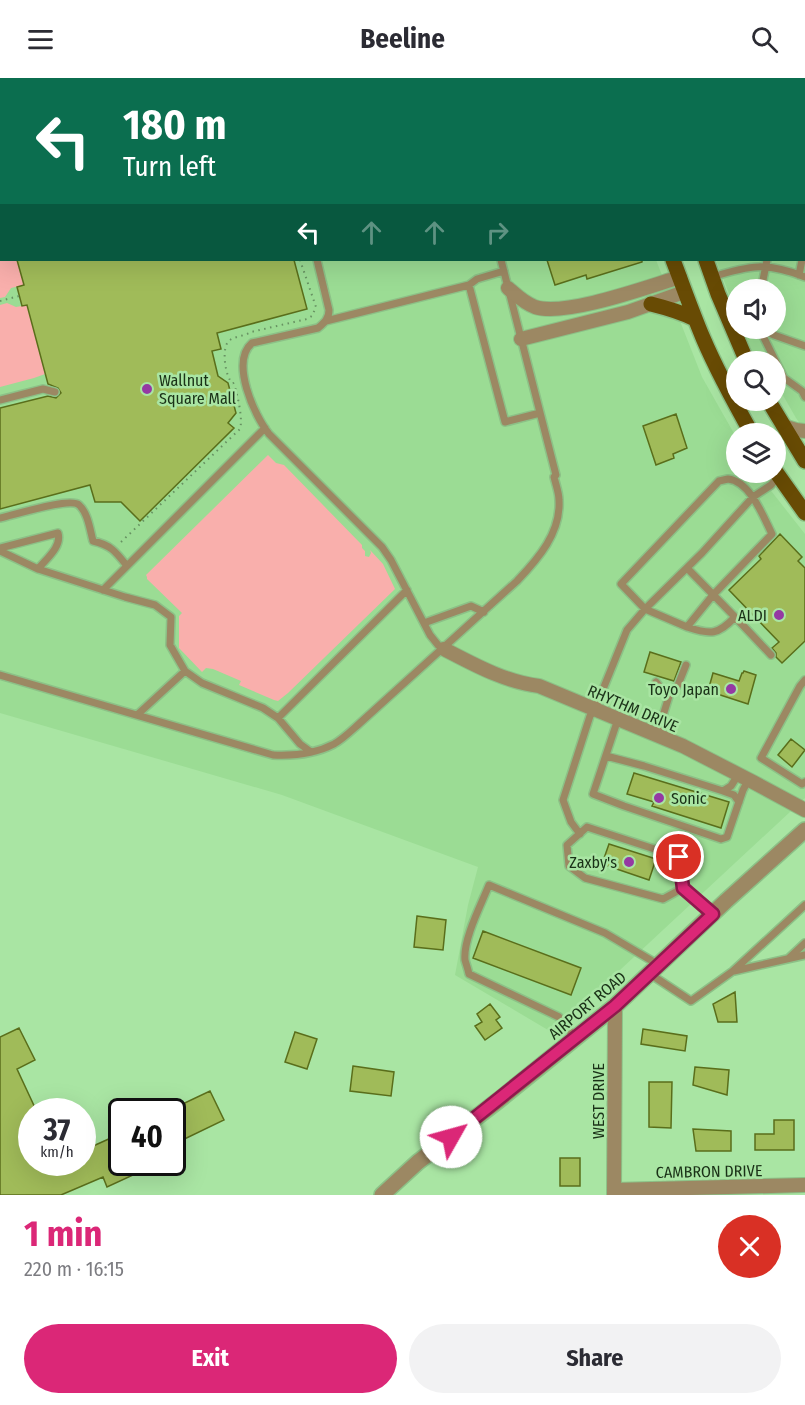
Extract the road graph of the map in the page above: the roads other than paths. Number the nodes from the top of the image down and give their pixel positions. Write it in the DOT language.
graph roads {
  1 [pos="317,261"];
  2 [pos="501,261"];
  3 [pos="673,261"];
  4 [pos="706,261"];
  5 [pos="766,263"];
  6 [pos="504,271"];
  7 [pos="802,276"];
  8 [pos="712,278"];
  9 [pos="763,279"];
  10 [pos="469,285"];
  11 [pos="682,285"];
  12 [pos="508,288"];
  13 [pos="651,304"];
  14 [pos="695,320"];
  15 [pos="326,321"];
  16 [pos="521,339"];
  17 [pos="765,339"];
  18 [pos="785,339"];
  19 [pos="805,346"];
  20 [pos="742,351"];
  21 [pos="55,392"];
  22 [pos="805,397"];
  23 [pos="0,400"];
  24 [pos="540,413"];
  25 [pos="746,423"];
  26 [pos="786,427"];
  27 [pos="265,428"];
  28 [pos="786,431"];
  29 [pos="805,431"];
  30 [pos="805,461"];
  31 [pos="772,483"];
  32 [pos="783,483"];
  33 [pos="753,497"];
  34 [pos="805,513"];
  35 [pos="0,518"];
  36 [pos="0,550"];
  37 [pos="127,566"];
  38 [pos="38,568"];
  39 [pos="687,568"];
  40 [pos="103,590"];
  41 [pos="407,590"];
  42 [pos="714,595"];
  43 [pos="645,609"];
  44 [pos="484,612"];
  45 [pos="735,617"];
  46 [pos="424,623"];
  47 [pos="687,627"];
  48 [pos="444,649"];
  49 [pos="771,655"];
  50 [pos="686,665"];
  51 [pos="185,671"];
  52 [pos="0,675"];
  53 [pos="805,680"];
  54 [pos="656,682"];
  55 [pos="670,693"];
  56 [pos="595,709"];
  57 [pos="137,715"];
  58 [pos="278,718"];
  59 [pos="618,719"];
  60 [pos="657,735"];
  61 [pos="311,752"];
  62 [pos="606,756"];
  63 [pos="743,777"];
  64 [pos="805,782"];
  65 [pos="723,791"];
  66 [pos="739,802"];
  67 [pos="805,810"];
  68 [pos="805,830"];
  69 [pos="580,834"];
  70 [pos="683,888"];
  71 [pos="805,905"];
  72 [pos="713,914"];
  73 [pos="805,943"];
  74 [pos="805,955"];
  75 [pos="788,958"];
  76 [pos="655,969"];
  77 [pos="733,971"];
  78 [pos="615,1006"];
  79 [pos="575,1038"];
  80 [pos="805,1185"];
  81 [pos="614,1192"];
  82 [pos="382,1195"];
  1 -- 15 [label="lane"];
  2 -- 6 [label="lane"];
  3 -- 11 [label="main road"];
  4 -- 8 [label="main road"];
  5 -- 7 [label="lane"];
  5 -- 8 [label="lane"];
  5 -- 9 [label="lane"];
  6 -- 10 [label="lane"];
  6 -- 12 [label="lane"];
  8 -- 20 [label="main road"];
  10 -- 15 [label="lane"];
  10 -- 24 [label="lane"];
  11 -- 12 [label="street"];
  11 -- 13 [label="street"];
  11 -- 14 [label="main road"];
  12 -- 16 [label="lane"];
  13 -- 14 [label="main road"];
  13 -- 16 [label="street"];
  14 -- 25 [label="main road"];
  15 -- 27 [label="lane"];
  16 -- 24 [label="lane"];
  17 -- 22 [label="lane"];
  18 -- 19 [label="lane"];
  21 -- 23 [label="lane"];
  24 -- 44 [label="lane"];
  26 -- 29 [label="street"];
  27 -- 37 [label="lane"];
  27 -- 41 [label="lane"];
  28 -- 30 [label="main road"];
  31 -- 33 [label="lane"];
  32 -- 34 [label="main road"];
  33 -- 39 [label="lane"];
  33 -- 42 [label="lane"];
  33 -- 43 [label="lane"];
  35 -- 37 [label="lane"];
  36 -- 38 [label="lane"];
  36 -- 38 [label="lane"];
  37 -- 40 [label="lane"];
  38 -- 40 [label="lane"];
  39 -- 42 [label="lane"];
  39 -- 43 [label="lane"];
  40 -- 51 [label="lane"];
  41 -- 46 [label="lane"];
  41 -- 58 [label="lane"];
  42 -- 45 [label="lane"];
  42 -- 47 [label="lane"];
  43 -- 47 [label="lane"];
  43 -- 56 [label="lane"];
  44 -- 46 [label="lane"];
  44 -- 48 [label="lane"];
  45 -- 47 [label="lane"];
  45 -- 49 [label="lane"];
  46 -- 48 [label="lane"];
  48 -- 56 [label="street, RHYTHM DRIVE"];
  48 -- 61 [label="lane"];
  50 -- 55 [label="lane"];
  51 -- 57 [label="lane"];
  51 -- 58 [label="lane"];
  52 -- 57 [label="lane"];
  53 -- 64 [label="lane"];
  54 -- 55 [label="lane"];
  55 -- 60 [label="lane"];
  56 -- 59 [label="street, RHYTHM DRIVE"];
  56 -- 69 [label="lane"];
  57 -- 61 [label="lane"];
  58 -- 61 [label="lane"];
  59 -- 60 [label="street, RHYTHM DRIVE"];
  59 -- 62 [label="lane"];
  60 -- 63 [label="street, RHYTHM DRIVE"];
  62 -- 65 [label="lane"];
  62 -- 66 [label="lane"];
  63 -- 65 [label="lane"];
  63 -- 66 [label="lane"];
  63 -- 67 [label="street, RHYTHM DRIVE"];
  65 -- 66 [label="lane"];
  68 -- 72 [label="street, AIRPORT ROAD"];
  69 -- 70 [label="lane"];
  69 -- 70 [label="lane"];
  70 -- 72 [label="lane"];
  71 -- 77 [label="lane"];
  72 -- 76 [label="street, AIRPORT ROAD"];
  73 -- 75 [label="lane"];
  74 -- 75 [label="lane"];
  75 -- 77 [label="lane"];
  76 -- 77 [label="lane"];
  76 -- 78 [label="street, AIRPORT ROAD"];
  76 -- 79 [label="lane"];
  78 -- 79 [label="street, AIRPORT ROAD"];
  78 -- 81 [label="street, WEST DRIVE"];
  79 -- 82 [label="street, AIRPORT ROAD"];
  80 -- 81 [label="street, CAMBRON DRIVE"];
}
